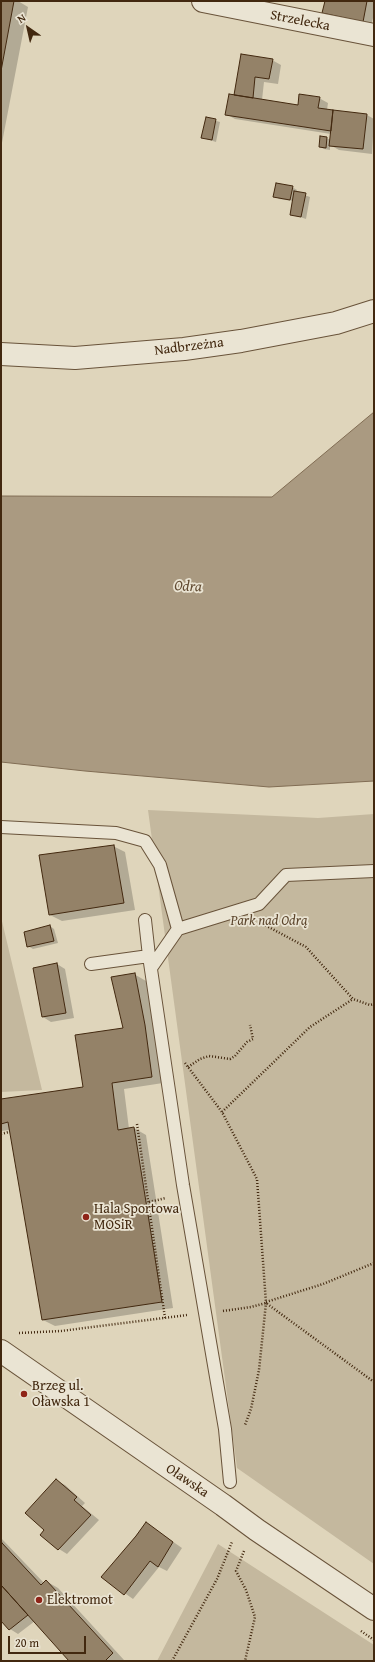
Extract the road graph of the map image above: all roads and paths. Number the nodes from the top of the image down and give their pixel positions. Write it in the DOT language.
graph roads {
  1 [pos="203,1"];
  2 [pos="374,35"];
  3 [pos="374,311"];
  4 [pos="1,354"];
  5 [pos="1,827"];
  6 [pos="374,871"];
  7 [pos="240,910"];
  8 [pos="145,920"];
  9 [pos="178,929"];
  10 [pos="149,956"];
  11 [pos="90,964"];
  12 [pos="151,968"];
  13 [pos="353,999"];
  14 [pos="374,1004"];
  15 [pos="250,1025"];
  16 [pos="183,1061"];
  17 [pos="188,1067"];
  18 [pos="222,1112"];
  19 [pos="136,1124"];
  20 [pos="9,1132"];
  21 [pos="1,1134"];
  22 [pos="174,1197"];
  23 [pos="149,1202"];
  24 [pos="374,1263"];
  25 [pos="266,1303"];
  26 [pos="205,1313"];
  27 [pos="166,1318"];
  28 [pos="7,1342"];
  29 [pos="374,1382"];
  30 [pos="243,1430"];
  31 [pos="230,1482"];
  32 [pos="232,1543"];
  33 [pos="244,1551"];
  34 [pos="374,1609"];
  35 [pos="172,1661"];
  36 [pos="244,1661"];
  1 -- 2 [label="street, Strzelecka"];
  3 -- 4 [label="street, Nadbrzeżna"];
  5 -- 9 [label="lane"];
  6 -- 7 [label="lane"];
  7 -- 9 [label="lane"];
  7 -- 13 [label="path"];
  8 -- 10 [label="lane"];
  9 -- 12 [label="lane"];
  10 -- 11 [label="lane"];
  10 -- 12 [label="lane"];
  12 -- 26 [label="lane"];
  13 -- 14 [label="path"];
  13 -- 18 [label="path"];
  15 -- 17 [label="path"];
  16 -- 17 [label="path"];
  17 -- 18 [label="path"];
  18 -- 25 [label="path"];
  19 -- 23 [label="path"];
  20 -- 21 [label="path"];
  22 -- 23 [label="path"];
  23 -- 27 [label="path"];
  24 -- 25 [label="path"];
  25 -- 26 [label="path"];
  25 -- 29 [label="path"];
  25 -- 30 [label="path"];
  26 -- 27 [label="path"];
  26 -- 31 [label="lane"];
  27 -- 28 [label="path"];
  28 -- 34 [label="street, Oławska"];
  32 -- 35 [label="path"];
  33 -- 36 [label="path"];
}
